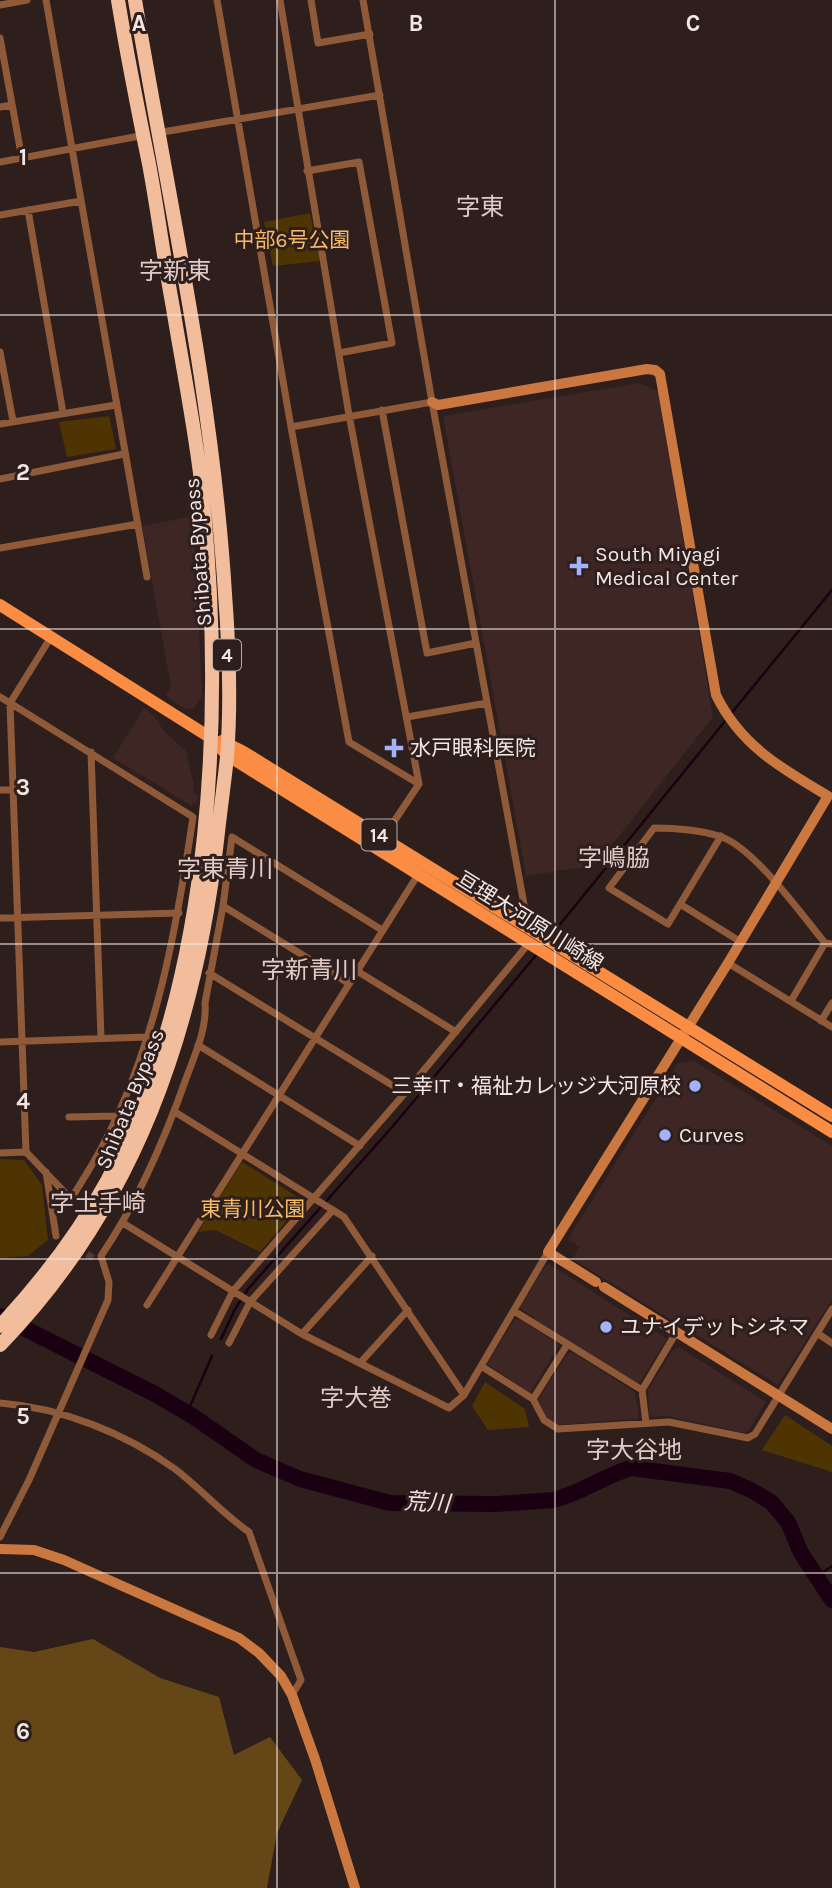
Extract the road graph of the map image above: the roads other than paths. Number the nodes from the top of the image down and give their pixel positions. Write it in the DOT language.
graph roads {
  1 [pos="27,0"];
  2 [pos="46,0"];
  3 [pos="118,0"];
  4 [pos="135,0"];
  5 [pos="217,0"];
  6 [pos="280,0"];
  7 [pos="311,0"];
  8 [pos="363,0"];
  9 [pos="0,5"];
  10 [pos="370,34"];
  11 [pos="0,38"];
  12 [pos="380,95"];
  13 [pos="12,105"];
  14 [pos="0,107"];
  15 [pos="299,109"];
  16 [pos="238,119"];
  17 [pos="158,132"];
  18 [pos="142,135"];
  19 [pos="73,150"];
  20 [pos="22,159"];
  21 [pos="0,162"];
  22 [pos="307,172"];
  23 [pos="81,201"];
  24 [pos="28,210"];
  25 [pos="0,215"];
  26 [pos="0,352"];
  27 [pos="339,353"];
  28 [pos="432,402"];
  29 [pos="116,405"];
  30 [pos="382,410"];
  31 [pos="64,413"];
  32 [pos="349,415"];
  33 [pos="13,421"];
  34 [pos="0,424"];
  35 [pos="291,427"];
  36 [pos="124,454"];
  37 [pos="0,479"];
  38 [pos="138,524"];
  39 [pos="0,548"];
  40 [pos="147,577"];
  41 [pos="0,605"];
  42 [pos="51,637"];
  43 [pos="476,643"];
  44 [pos="0,697"];
  45 [pos="10,703"];
  46 [pos="487,703"];
  47 [pos="407,717"];
  48 [pos="211,738"];
  49 [pos="227,748"];
  50 [pos="91,752"];
  51 [pos="419,784"];
  52 [pos="0,790"];
  53 [pos="13,790"];
  54 [pos="830,792"];
  55 [pos="720,836"];
  56 [pos="383,838"];
  57 [pos="421,869"];
  58 [pos="777,884"];
  59 [pos="680,904"];
  60 [pos="223,906"];
  61 [pos="525,910"];
  62 [pos="179,913"];
  63 [pos="98,915"];
  64 [pos="18,917"];
  65 [pos="0,918"];
  66 [pos="382,930"];
  67 [pos="741,942"];
  68 [pos="829,944"];
  69 [pos="541,945"];
  70 [pos="728,963"];
  71 [pos="357,971"];
  72 [pos="209,973"];
  73 [pos="348,983"];
  74 [pos="791,1002"];
  75 [pos="832,1003"];
  76 [pos="821,1021"];
  77 [pos="832,1027"];
  78 [pos="456,1032"];
  79 [pos="685,1032"];
  80 [pos="146,1037"];
  81 [pos="101,1038"];
  82 [pos="315,1038"];
  83 [pos="22,1041"];
  84 [pos="0,1042"];
  85 [pos="198,1045"];
  86 [pos="405,1093"];
  87 [pos="279,1095"];
  88 [pos="175,1112"];
  89 [pos="116,1116"];
  90 [pos="832,1116"];
  91 [pos="69,1117"];
  92 [pos="832,1132"];
  93 [pos="360,1146"];
  94 [pos="26,1152"];
  95 [pos="0,1153"];
  96 [pos="243,1153"];
  97 [pos="46,1171"];
  98 [pos="317,1199"];
  99 [pos="331,1208"];
  100 [pos="124,1223"];
  101 [pos="56,1236"];
  102 [pos="548,1252"];
  103 [pos="372,1256"];
  104 [pos="178,1257"];
  105 [pos="48,1280"];
  106 [pos="234,1292"];
  107 [pos="248,1301"];
  108 [pos="147,1305"];
  109 [pos="832,1309"];
  110 [pos="408,1310"];
  111 [pos="514,1311"];
  112 [pos="0,1326"];
  113 [pos="676,1333"];
  114 [pos="817,1333"];
  115 [pos="302,1334"];
  116 [pos="211,1335"];
  117 [pos="229,1343"];
  118 [pos="832,1343"];
  119 [pos="0,1345"];
  120 [pos="567,1345"];
  121 [pos="360,1363"];
  122 [pos="481,1366"];
  123 [pos="642,1390"];
  124 [pos="464,1395"];
  125 [pos="778,1396"];
  126 [pos="533,1399"];
  127 [pos="0,1403"];
  128 [pos="57,1414"];
  129 [pos="646,1423"];
  130 [pos="832,1429"];
  131 [pos="0,1537"];
  132 [pos="0,1549"];
  133 [pos="292,1695"];
  134 [pos="355,1888"];
  1 -- 9 [label="street"];
  2 -- 19 [label="street"];
  3 -- 18 [label="highway, Shibata Bypass / 4"];
  4 -- 17 [label="highway, Shibata Bypass / 4"];
  5 -- 16 [label="street"];
  6 -- 15 [label="street"];
  7 -- 10 [label="street"];
  8 -- 10 [label="street"];
  10 -- 12 [label="street"];
  11 -- 13 [label="street"];
  12 -- 15 [label="street"];
  12 -- 28 [label="street"];
  13 -- 14 [label="street"];
  13 -- 20 [label="street"];
  15 -- 16 [label="street"];
  15 -- 22 [label="street"];
  16 -- 17 [label="street"];
  16 -- 35 [label="street"];
  17 -- 18 [label="street"];
  17 -- 49 [label="highway, Shibata Bypass / 4"];
  18 -- 19 [label="street"];
  18 -- 48 [label="highway, Shibata Bypass / 4"];
  19 -- 20 [label="street"];
  19 -- 23 [label="street"];
  20 -- 21 [label="street"];
  22 -- 27 [label="street"];
  22 -- 27 [label="street"];
  23 -- 24 [label="street"];
  23 -- 29 [label="street"];
  24 -- 25 [label="street"];
  24 -- 31 [label="street"];
  26 -- 33 [label="street"];
  27 -- 32 [label="street"];
  28 -- 30 [label="street"];
  28 -- 43 [label="street"];
  28 -- 54 [label="street"];
  29 -- 31 [label="street"];
  29 -- 36 [label="street"];
  30 -- 32 [label="street"];
  30 -- 43 [label="street"];
  31 -- 33 [label="street"];
  32 -- 35 [label="street"];
  32 -- 47 [label="street"];
  33 -- 34 [label="street"];
  35 -- 51 [label="street"];
  36 -- 37 [label="street"];
  36 -- 38 [label="street"];
  38 -- 39 [label="street"];
  38 -- 40 [label="street"];
  41 -- 42 [label="main road, 亘理大河原川崎線 / 14"];
  42 -- 45 [label="street"];
  42 -- 48 [label="main road, 亘理大河原川崎線 / 14"];
  43 -- 46 [label="street"];
  44 -- 45 [label="street"];
  45 -- 50 [label="street"];
  45 -- 53 [label="street"];
  46 -- 47 [label="street"];
  46 -- 61 [label="street"];
  47 -- 51 [label="street"];
  48 -- 49 [label="main road, 亘理大河原川崎線 / 14"];
  48 -- 105 [label="highway, Shibata Bypass / 4"];
  49 -- 56 [label="main road, 亘理大河原川崎線 / 14"];
  49 -- 57 [label="main road, 亘理大河原川崎線 / 14"];
  49 -- 105 [label="highway, Shibata Bypass / 4"];
  50 -- 62 [label="street"];
  50 -- 63 [label="street"];
  51 -- 56 [label="street"];
  52 -- 53 [label="street"];
  53 -- 64 [label="street"];
  54 -- 58 [label="street"];
  55 -- 58 [label="street"];
  55 -- 59 [label="street"];
  55 -- 59 [label="street"];
  56 -- 57 [label="main road, 亘理大河原川崎線 / 14"];
  57 -- 66 [label="street"];
  57 -- 69 [label="main road, 亘理大河原川崎線 / 14"];
  58 -- 67 [label="street"];
  58 -- 68 [label="street"];
  59 -- 67 [label="street"];
  60 -- 66 [label="street"];
  60 -- 72 [label="street"];
  60 -- 73 [label="street"];
  62 -- 63 [label="street"];
  62 -- 80 [label="street"];
  63 -- 64 [label="street"];
  63 -- 81 [label="street"];
  64 -- 65 [label="street"];
  64 -- 83 [label="street"];
  66 -- 71 [label="street"];
  67 -- 70 [label="street"];
  68 -- 74 [label="street"];
  69 -- 78 [label="street"];
  69 -- 79 [label="main road, 亘理大河原川崎線 / 14"];
  70 -- 74 [label="street"];
  70 -- 79 [label="street"];
  71 -- 73 [label="street"];
  71 -- 78 [label="street"];
  72 -- 82 [label="street"];
  72 -- 85 [label="street"];
  73 -- 82 [label="street"];
  74 -- 76 [label="street"];
  75 -- 76 [label="street"];
  76 -- 77 [label="street"];
  78 -- 86 [label="street"];
  79 -- 90 [label="main road, 亘理大河原川崎線 / 14"];
  79 -- 92 [label="main road, 亘理大河原川崎線 / 14"];
  79 -- 102 [label="street"];
  80 -- 81 [label="street"];
  80 -- 89 [label="street"];
  81 -- 83 [label="street"];
  82 -- 86 [label="street"];
  82 -- 87 [label="street"];
  83 -- 84 [label="street"];
  83 -- 94 [label="street"];
  85 -- 87 [label="street"];
  85 -- 88 [label="street"];
  86 -- 93 [label="street"];
  87 -- 93 [label="street"];
  87 -- 96 [label="street"];
  88 -- 96 [label="street"];
  88 -- 100 [label="street"];
  89 -- 91 [label="street"];
  89 -- 97 [label="street"];
  93 -- 98 [label="street"];
  94 -- 95 [label="street"];
  94 -- 97 [label="street"];
  96 -- 98 [label="street"];
  96 -- 104 [label="street"];
  97 -- 101 [label="street"];
  98 -- 99 [label="street"];
  98 -- 106 [label="street"];
  99 -- 103 [label="street"];
  99 -- 107 [label="street"];
  100 -- 104 [label="street"];
  100 -- 128 [label="street"];
  102 -- 111 [label="street"];
  102 -- 113 [label="street"];
  103 -- 110 [label="street"];
  103 -- 115 [label="street"];
  104 -- 106 [label="street"];
  104 -- 108 [label="street"];
  105 -- 112 [label="highway, Shibata Bypass / 4"];
  105 -- 119 [label="highway, Shibata Bypass / 4"];
  106 -- 107 [label="street"];
  106 -- 116 [label="street"];
  107 -- 115 [label="street"];
  107 -- 117 [label="street"];
  109 -- 114 [label="street"];
  110 -- 121 [label="street"];
  110 -- 124 [label="street"];
  111 -- 120 [label="street"];
  111 -- 122 [label="street"];
  113 -- 123 [label="street"];
  113 -- 125 [label="street"];
  114 -- 118 [label="street"];
  114 -- 125 [label="street"];
  115 -- 121 [label="street"];
  120 -- 123 [label="street"];
  120 -- 126 [label="street"];
  121 -- 124 [label="street"];
  122 -- 124 [label="street"];
  122 -- 126 [label="street"];
  123 -- 129 [label="street"];
  125 -- 129 [label="street"];
  125 -- 130 [label="street"];
  126 -- 129 [label="street"];
  127 -- 128 [label="street"];
  128 -- 131 [label="street"];
  128 -- 133 [label="street"];
  132 -- 133 [label="street"];
  133 -- 134 [label="street"];
}
